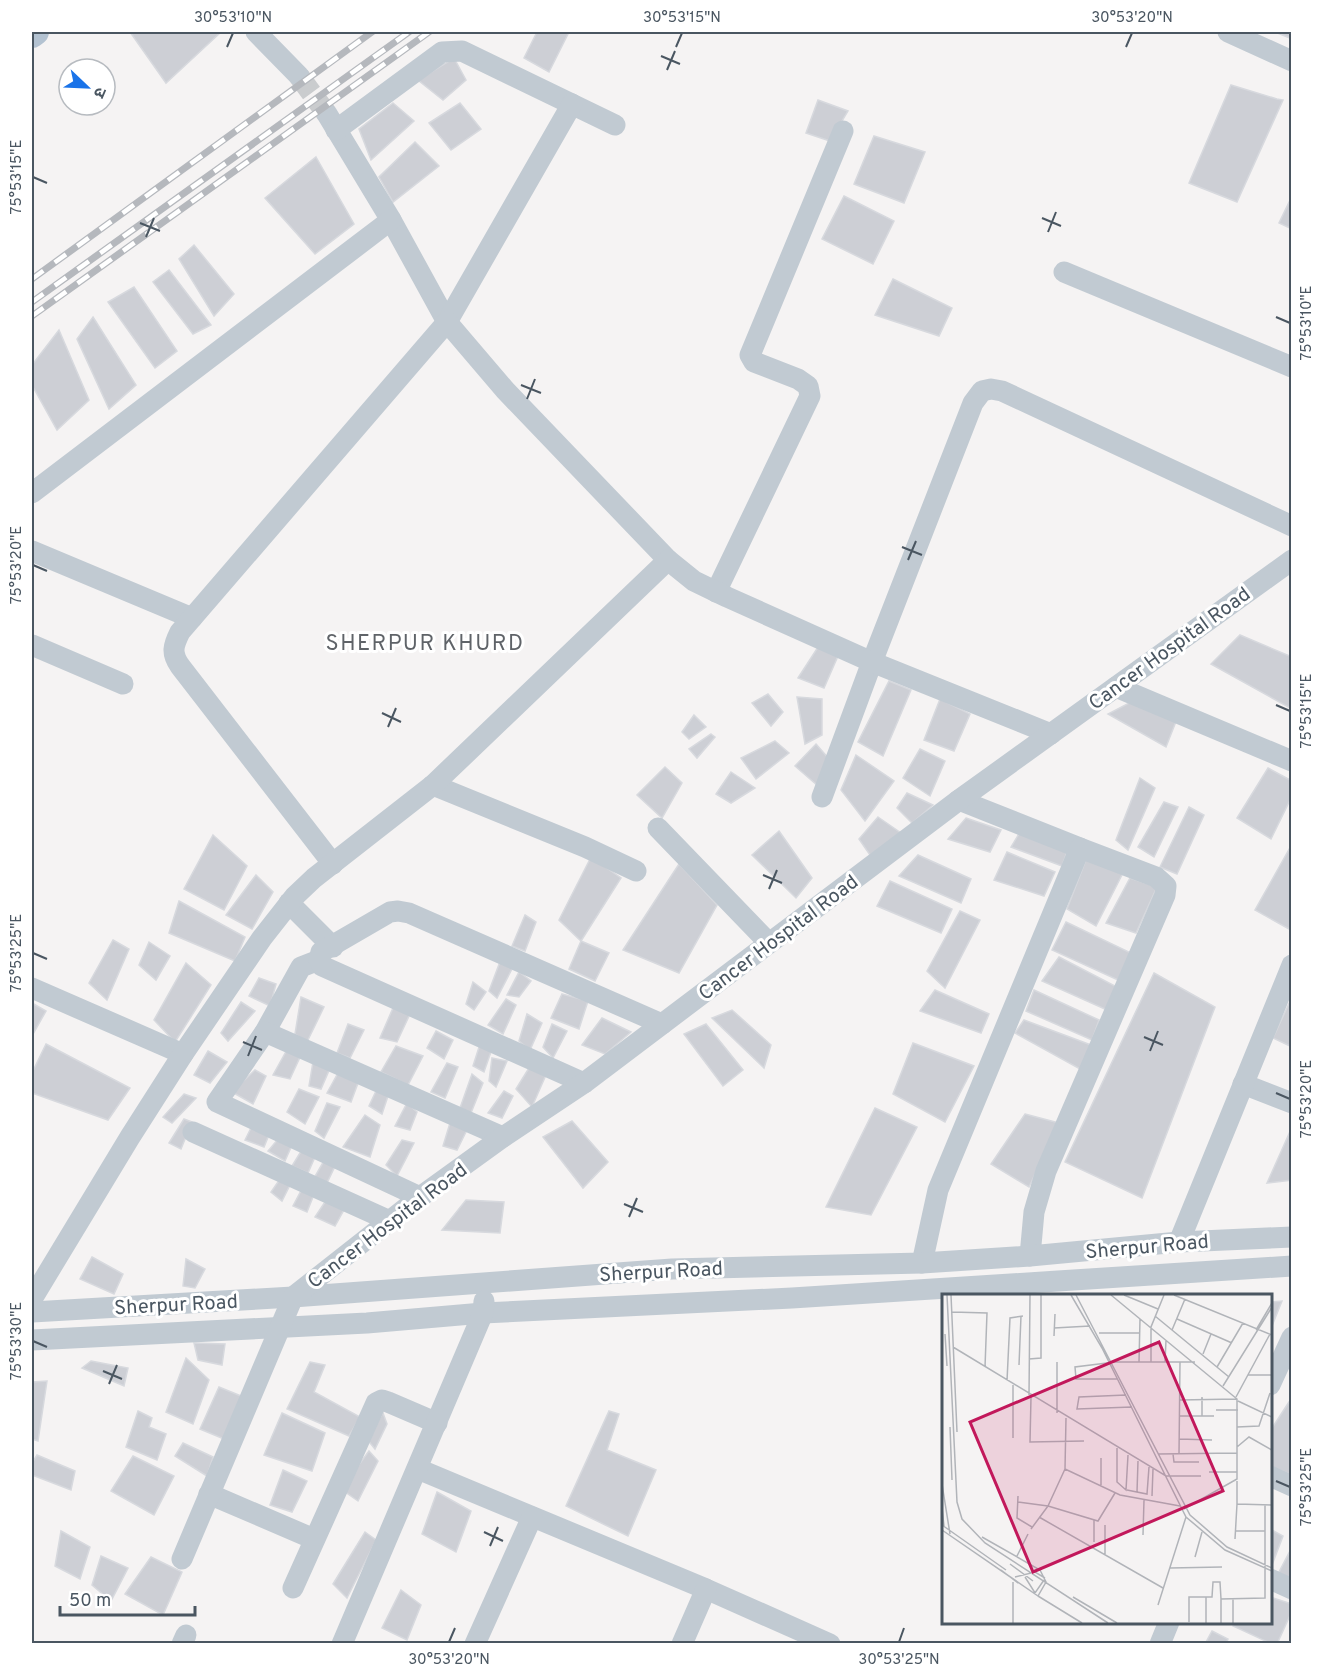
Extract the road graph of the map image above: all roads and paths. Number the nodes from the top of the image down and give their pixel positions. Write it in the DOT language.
graph roads {
  1 [pos="36,32"];
  2 [pos="256,32"];
  3 [pos="1228,32"];
  4 [pos="32,35"];
  5 [pos="1292,61"];
  6 [pos="299,76"];
  7 [pos="572,104"];
  8 [pos="615,125"];
  9 [pos="843,131"];
  10 [pos="391,220"];
  11 [pos="1064,272"];
  12 [pos="447,322"];
  13 [pos="1292,368"];
  14 [pos="32,493"];
  15 [pos="1292,526"];
  16 [pos="32,551"];
  17 [pos="668,560"];
  18 [pos="1292,560"];
  19 [pos="716,592"];
  20 [pos="192,618"];
  21 [pos="32,645"];
  22 [pos="872,662"];
  23 [pos="123,684"];
  24 [pos="1116,687"];
  25 [pos="1051,734"];
  26 [pos="1292,760"];
  27 [pos="433,785"];
  28 [pos="822,797"];
  29 [pos="959,800"];
  30 [pos="658,828"];
  31 [pos="1080,848"];
  32 [pos="333,864"];
  33 [pos="636,871"];
  34 [pos="289,903"];
  35 [pos="769,943"];
  36 [pos="326,953"];
  37 [pos="1292,965"];
  38 [pos="32,988"];
  39 [pos="662,1024"];
  40 [pos="265,1032"];
  41 [pos="183,1054"];
  42 [pos="584,1083"];
  43 [pos="1243,1084"];
  44 [pos="1292,1103"];
  45 [pos="193,1132"];
  46 [pos="503,1137"];
  47 [pos="420,1197"];
  48 [pos="390,1221"];
  49 [pos="1292,1237"];
  50 [pos="1179,1242"];
  51 [pos="1030,1256"];
  52 [pos="922,1263"];
  53 [pos="1292,1266"];
  54 [pos="484,1283"];
  55 [pos="1086,1287"];
  56 [pos="294,1297"];
  57 [pos="32,1299"];
  58 [pos="32,1312"];
  59 [pos="483,1313"];
  60 [pos="279,1327"];
  61 [pos="1292,1337"];
  62 [pos="32,1340"];
  63 [pos="1272,1381"];
  64 [pos="437,1423"];
  65 [pos="418,1469"];
  66 [pos="1272,1477"];
  67 [pos="1292,1486"];
  68 [pos="209,1494"];
  69 [pos="532,1517"];
  70 [pos="314,1539"];
  71 [pos="182,1559"];
  72 [pos="1272,1580"];
  73 [pos="293,1588"];
  74 [pos="1292,1588"];
  75 [pos="706,1589"];
  76 [pos="1169,1624"];
  77 [pos="825,1643"];
  78 [pos="342,1644"];
  79 [pos="475,1644"];
  80 [pos="682,1644"];
  81 [pos="1160,1644"];
  1 -- 4 [label="main road"];
  2 -- 6 [label="street"];
  3 -- 5 [label="street"];
  7 -- 8 [label="street"];
  7 -- 10 [label="street"];
  7 -- 12 [label="street"];
  9 -- 19 [label="street"];
  10 -- 12 [label="street"];
  10 -- 14 [label="street"];
  11 -- 13 [label="street"];
  12 -- 17 [label="street"];
  12 -- 20 [label="street"];
  15 -- 22 [label="street"];
  16 -- 20 [label="street"];
  17 -- 19 [label="street"];
  17 -- 27 [label="street"];
  18 -- 24 [label="street, Cancer Hospital Road"];
  19 -- 22 [label="street"];
  20 -- 32 [label="street"];
  21 -- 23 [label="street"];
  22 -- 25 [label="street"];
  22 -- 28 [label="street"];
  24 -- 25 [label="street, Cancer Hospital Road"];
  24 -- 26 [label="street"];
  25 -- 29 [label="street, Cancer Hospital Road"];
  27 -- 32 [label="street"];
  27 -- 33 [label="street"];
  29 -- 31 [label="street"];
  29 -- 35 [label="street, Cancer Hospital Road"];
  30 -- 35 [label="street"];
  31 -- 51 [label="street"];
  31 -- 52 [label="street"];
  32 -- 34 [label="street"];
  34 -- 36 [label="street"];
  34 -- 41 [label="street"];
  35 -- 39 [label="street, Cancer Hospital Road"];
  36 -- 39 [label="street"];
  36 -- 40 [label="street"];
  36 -- 42 [label="street"];
  37 -- 43 [label="street"];
  38 -- 41 [label="street"];
  39 -- 42 [label="street, Cancer Hospital Road"];
  40 -- 46 [label="street"];
  40 -- 47 [label="street"];
  41 -- 57 [label="street"];
  42 -- 46 [label="street, Cancer Hospital Road"];
  43 -- 44 [label="street"];
  43 -- 50 [label="street"];
  45 -- 48 [label="street"];
  46 -- 47 [label="street, Cancer Hospital Road"];
  47 -- 48 [label="street, Cancer Hospital Road"];
  48 -- 56 [label="street, Cancer Hospital Road"];
  49 -- 50 [label="street, Sherpur Road"];
  50 -- 51 [label="street, Sherpur Road"];
  51 -- 52 [label="street, Sherpur Road"];
  52 -- 54 [label="street, Sherpur Road"];
  53 -- 55 [label="street, Sherpur Road"];
  54 -- 56 [label="street, Sherpur Road"];
  54 -- 59 [label="street"];
  55 -- 59 [label="street, Sherpur Road"];
  56 -- 58 [label="street, Sherpur Road"];
  56 -- 60 [label="street, Cancer Hospital Road"];
  59 -- 60 [label="street, Sherpur Road"];
  59 -- 64 [label="street"];
  60 -- 62 [label="street, Sherpur Road"];
  60 -- 68 [label="street, Cancer Hospital Road"];
  61 -- 63 [label="street"];
  64 -- 65 [label="street"];
  64 -- 70 [label="street"];
  65 -- 69 [label="street"];
  65 -- 78 [label="street"];
  66 -- 67 [label="street"];
  68 -- 70 [label="street"];
  68 -- 71 [label="street, Cancer Hospital Road"];
  69 -- 75 [label="street"];
  69 -- 79 [label="street"];
  70 -- 73 [label="street"];
  72 -- 74 [label="street"];
  75 -- 77 [label="street"];
  75 -- 80 [label="street"];
  76 -- 81 [label="street"];
}
